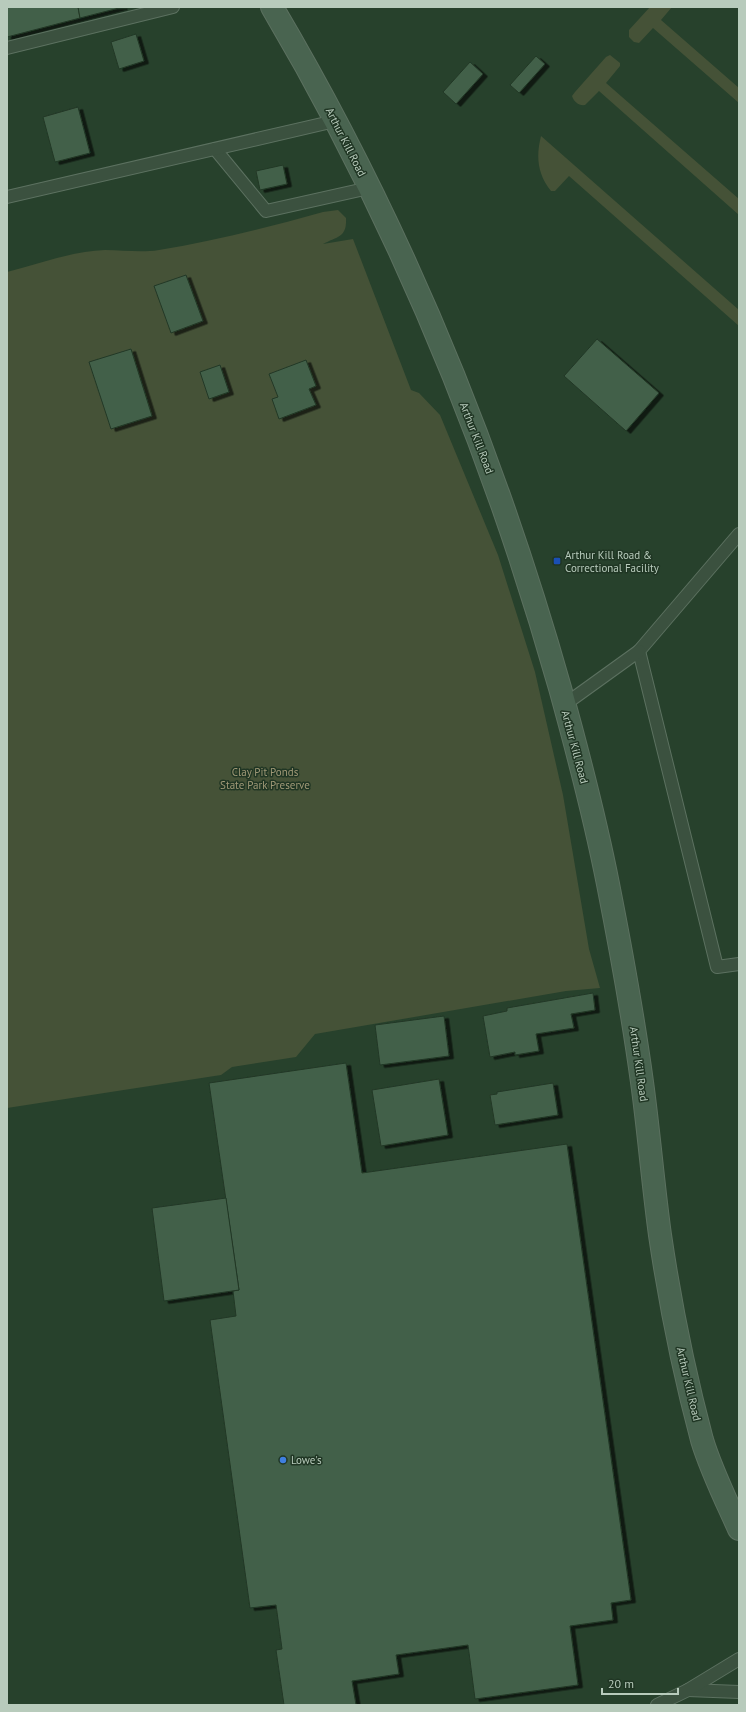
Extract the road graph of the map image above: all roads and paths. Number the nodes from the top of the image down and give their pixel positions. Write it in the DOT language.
graph roads {
  1 [pos="173,7"];
  2 [pos="272,7"];
  3 [pos="7,48"];
  4 [pos="335,121"];
  5 [pos="216,149"];
  6 [pos="369,188"];
  7 [pos="7,197"];
  8 [pos="739,534"];
  9 [pos="639,651"];
  10 [pos="564,705"];
  11 [pos="739,964"];
  12 [pos="739,1529"];
  13 [pos="739,1659"];
  14 [pos="688,1690"];
  15 [pos="739,1692"];
  16 [pos="657,1705"];
  1 -- 3 [label="lane"];
  2 -- 4 [label="street, Arthur Kill Road"];
  4 -- 5 [label="lane"];
  4 -- 6 [label="street, Arthur Kill Road"];
  5 -- 6 [label="lane"];
  5 -- 7 [label="lane"];
  6 -- 10 [label="street, Arthur Kill Road"];
  8 -- 9 [label="lane"];
  9 -- 10 [label="lane"];
  9 -- 11 [label="lane"];
  10 -- 12 [label="street, Arthur Kill Road"];
  13 -- 14 [label="lane"];
  14 -- 15 [label="lane"];
  14 -- 16 [label="lane"];
}
